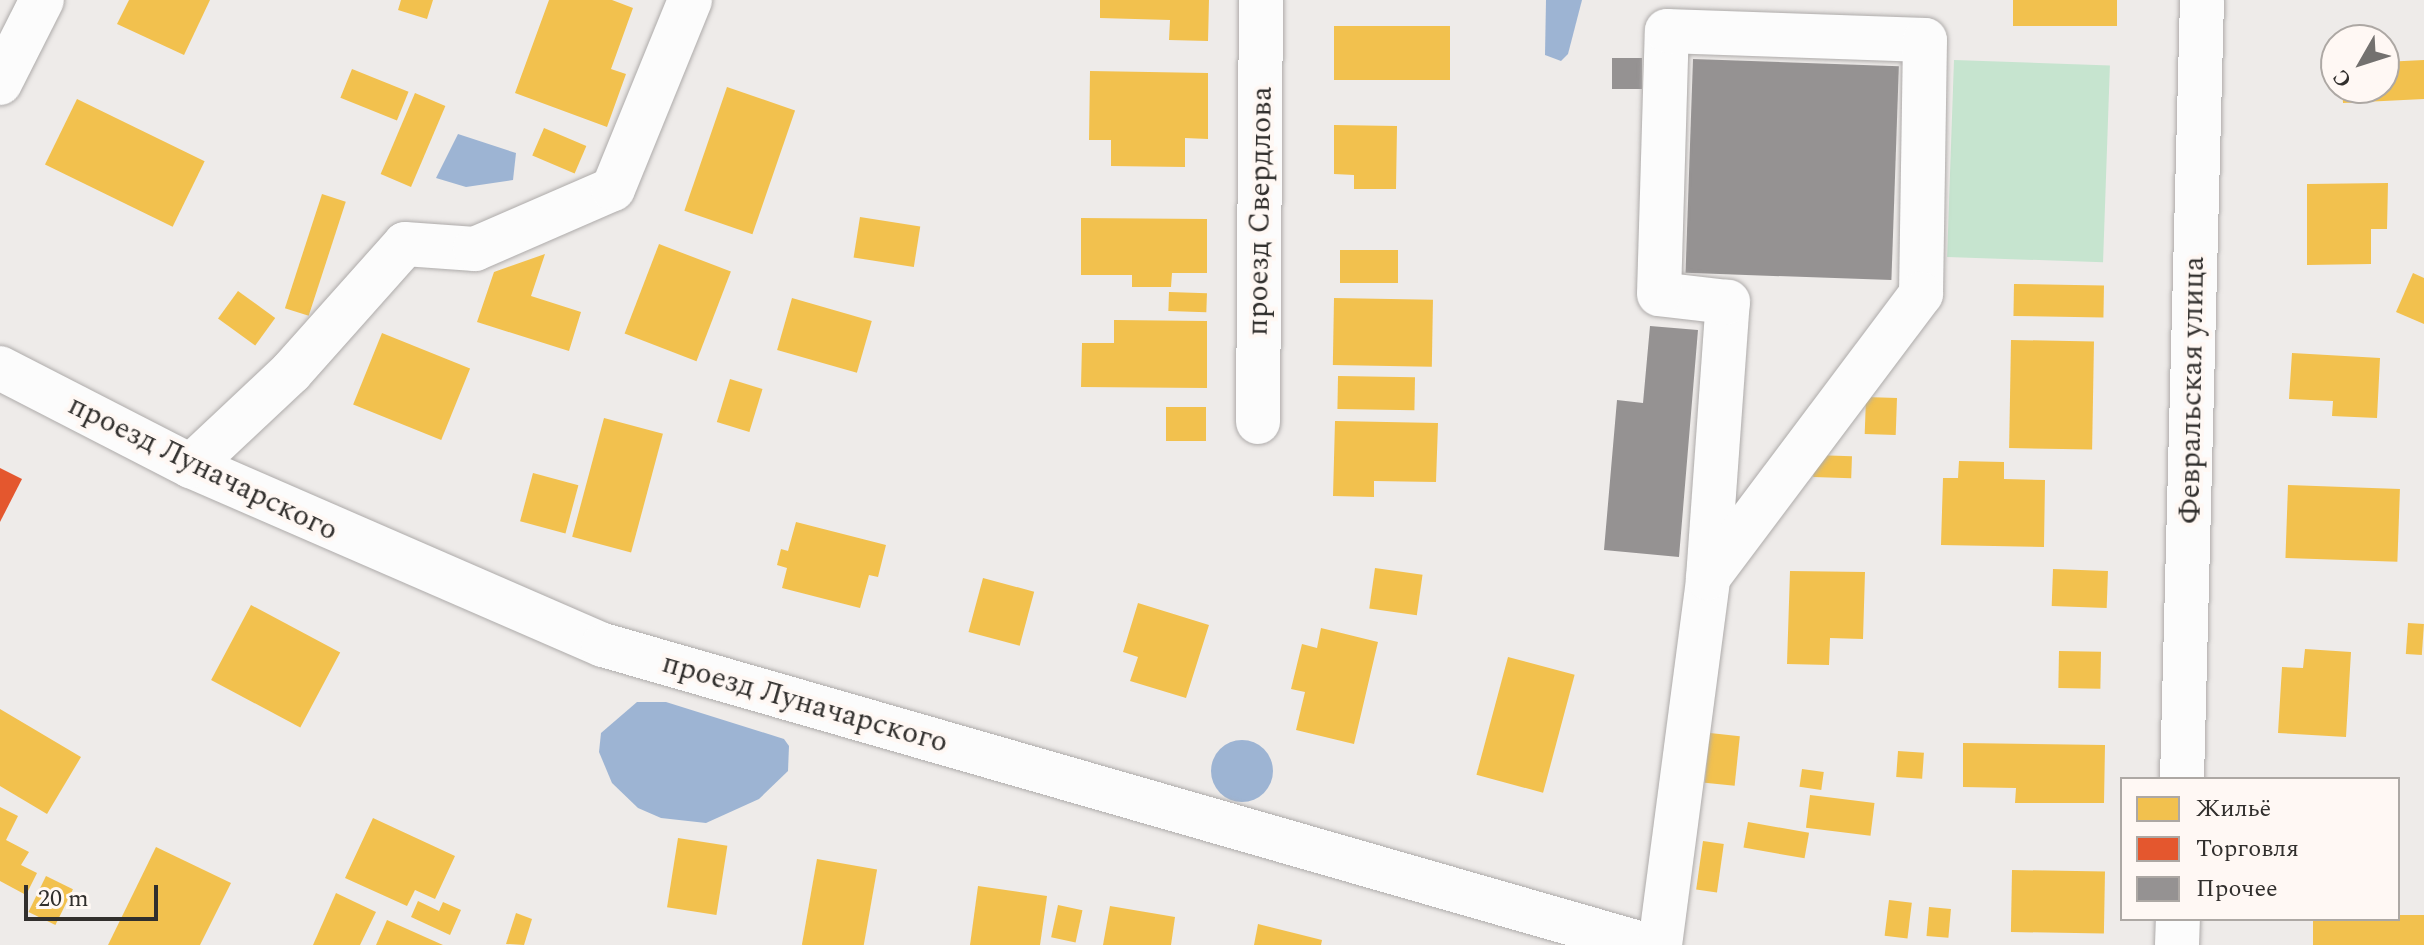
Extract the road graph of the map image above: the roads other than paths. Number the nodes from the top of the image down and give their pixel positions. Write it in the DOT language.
graph roads {
  1 [pos="42,0"];
  2 [pos="690,0"];
  3 [pos="1261,0"];
  4 [pos="2202,0"];
  5 [pos="0,83"];
  6 [pos="0,368"];
  7 [pos="1258,422"];
  8 [pos="191,466"];
  9 [pos="1708,578"];
  10 [pos="2182,777"];
  11 [pos="2178,921"];
  12 [pos="1646,945"];
  13 [pos="1660,945"];
  14 [pos="2177,945"];
  1 -- 5 [label="street"];
  2 -- 8 [label="street"];
  3 -- 7 [label="street, проезд Свердлова"];
  4 -- 10 [label="street, Февральская улица"];
  6 -- 8 [label="street, проезд Луначарского"];
  8 -- 12 [label="street, проезд Луначарского"];
  9 -- 9 [label="street"];
  9 -- 13 [label="street"];
  11 -- 14 [label="street"];
}
